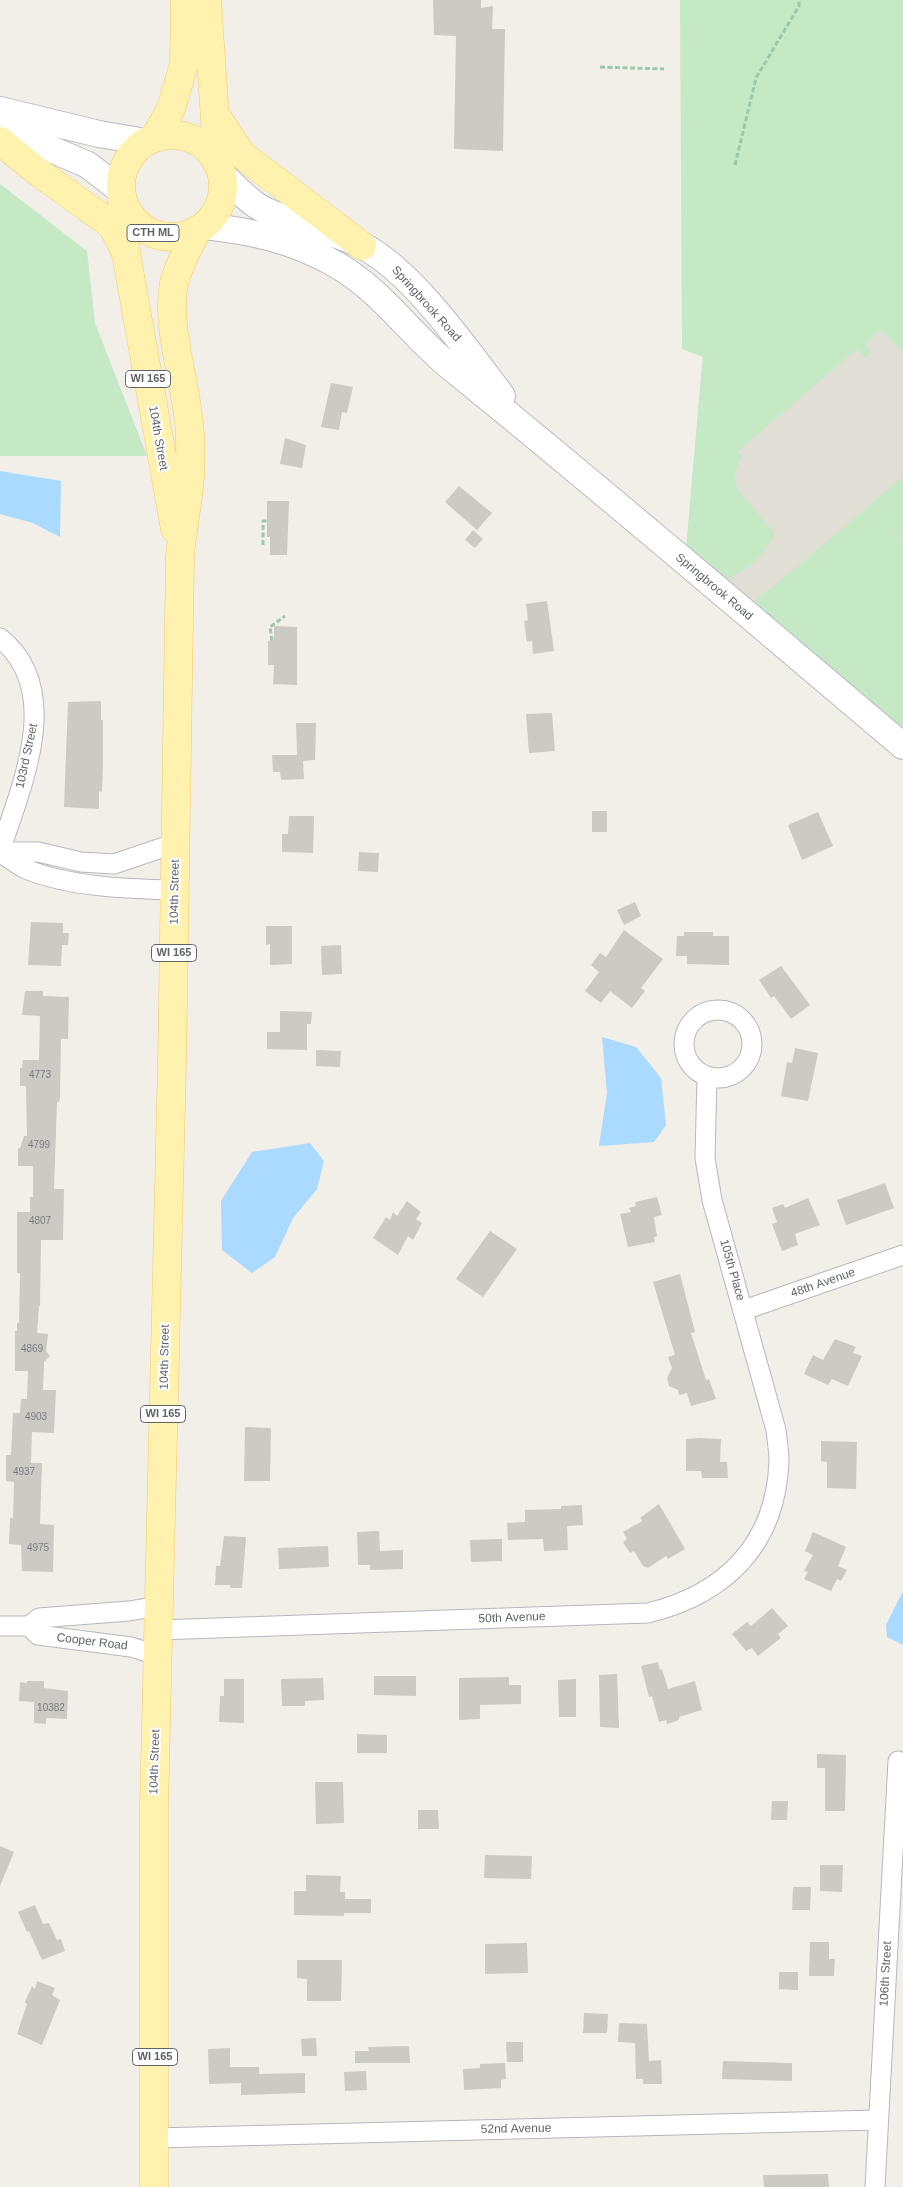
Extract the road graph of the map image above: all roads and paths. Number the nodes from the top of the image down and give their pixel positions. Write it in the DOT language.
graph roads {
  1 [pos="185,0"];
  2 [pos="207,0"];
  3 [pos="799,0"];
  4 [pos="600,67"];
  5 [pos="664,69"];
  6 [pos="0,110"];
  7 [pos="214,114"];
  8 [pos="0,127"];
  9 [pos="150,140"];
  10 [pos="0,141"];
  11 [pos="735,165"];
  12 [pos="219,167"];
  13 [pos="121,195"];
  14 [pos="201,228"];
  15 [pos="362,246"];
  16 [pos="126,253"];
  17 [pos="525,427"];
  18 [pos="267,521"];
  19 [pos="262,545"];
  20 [pos="180,557"];
  21 [pos="285,616"];
  22 [pos="0,638"];
  23 [pos="272,641"];
  24 [pos="903,746"];
  25 [pos="176,844"];
  26 [pos="0,852"];
  27 [pos="175,890"];
  28 [pos="707,1076"];
  29 [pos="903,1255"];
  30 [pos="744,1310"];
  31 [pos="779,1460"];
  32 [pos="0,1626"];
  33 [pos="29,1626"];
  34 [pos="158,1630"];
  35 [pos="898,1761"];
  36 [pos="877,2120"];
  37 [pos="155,2138"];
  38 [pos="154,2187"];
  39 [pos="875,2187"];
  1 -- 9 [label="main road, WI 165"];
  2 -- 7 [label="main road, WI 165"];
  3 -- 11 [label="path"];
  4 -- 5 [label="path"];
  6 -- 9 [label="street, CTH ML"];
  7 -- 12 [label="main road, WI 165"];
  7 -- 15 [label="main road"];
  8 -- 13 [label="street, CTH ML"];
  9 -- 12 [label="main road, CTH ML"];
  9 -- 13 [label="main road, WI 165"];
  10 -- 16 [label="main road"];
  12 -- 14 [label="main road, WI 165"];
  12 -- 15 [label="street, Springbrook Road / CTH ML"];
  13 -- 14 [label="main road, CTH ML"];
  13 -- 16 [label="main road, 104th Street / WI 165"];
  14 -- 17 [label="street, Springbrook Road / CTH ML"];
  14 -- 20 [label="main road, 104th Street / WI 165"];
  15 -- 17 [label="street, Springbrook Road / CTH ML"];
  16 -- 20 [label="main road, 104th Street / WI 165"];
  17 -- 24 [label="street, Springbrook Road / CTH ML"];
  18 -- 19 [label="path"];
  20 -- 25 [label="main road, 104th Street / WI 165"];
  21 -- 23 [label="path"];
  22 -- 26 [label="street, 103rd Street"];
  25 -- 26 [label="street"];
  25 -- 27 [label="main road, 104th Street / WI 165"];
  26 -- 27 [label="street"];
  27 -- 34 [label="main road, 104th Street / WI 165"];
  28 -- 30 [label="street, 105th Place"];
  29 -- 30 [label="street, 48th Avenue"];
  30 -- 31 [label="street, 105th Place"];
  31 -- 34 [label="street, 50th Avenue"];
  32 -- 33 [label="street, Cooper Road"];
  33 -- 34 [label="street, Cooper Road"];
  33 -- 34 [label="street, Cooper Road"];
  34 -- 37 [label="main road, 104th Street / WI 165"];
  35 -- 36 [label="street, 106th Street"];
  36 -- 37 [label="street, 52nd Avenue"];
  36 -- 39 [label="street, 106th Street"];
  37 -- 38 [label="main road, 104th Street / WI 165"];
}
